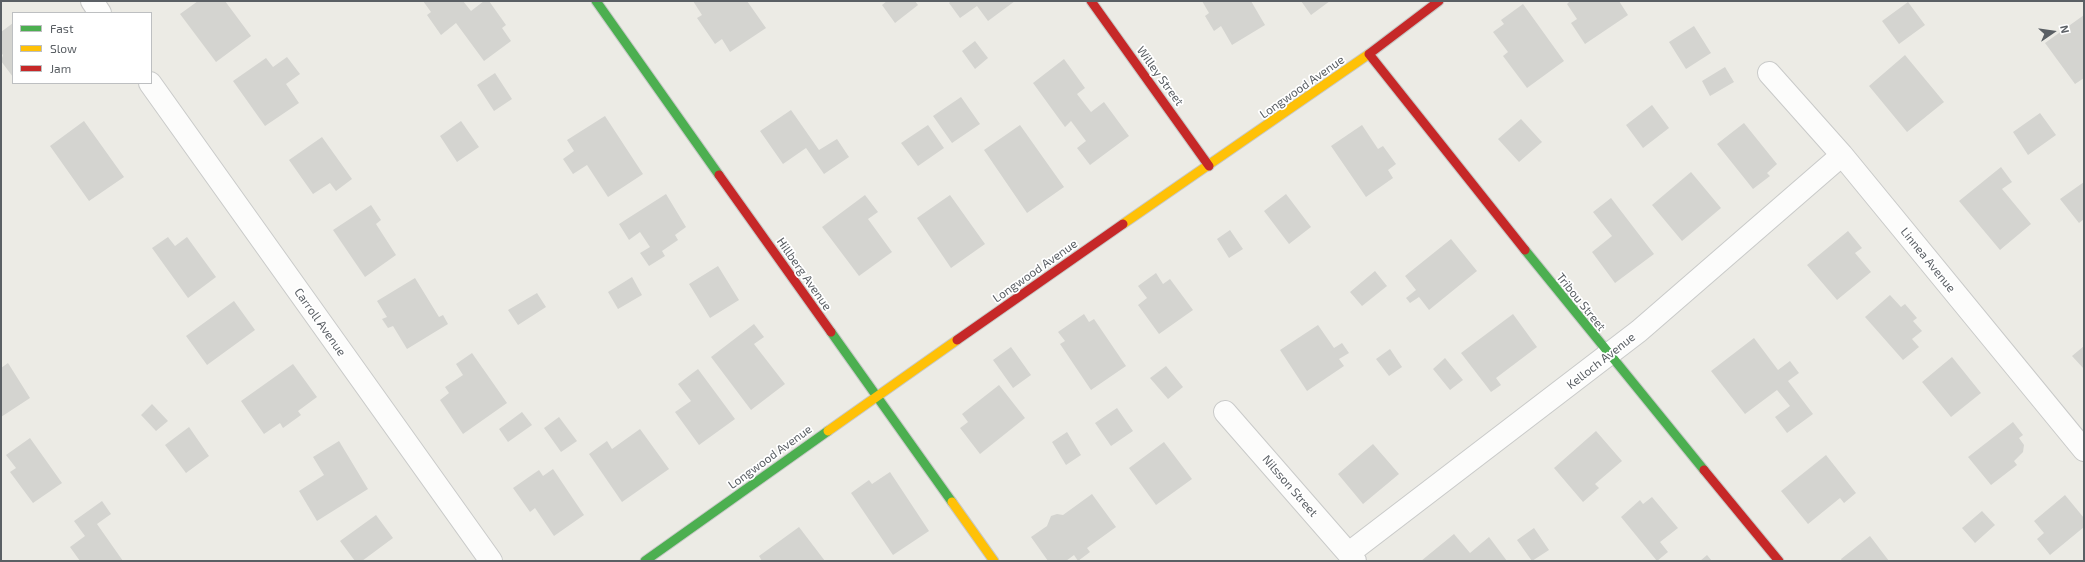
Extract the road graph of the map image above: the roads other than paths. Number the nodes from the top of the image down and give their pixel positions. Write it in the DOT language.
graph roads {
  1 [pos="92,1"];
  2 [pos="596,1"];
  3 [pos="1091,1"];
  4 [pos="1439,1"];
  5 [pos="99,12"];
  6 [pos="1369,54"];
  7 [pos="1769,73"];
  8 [pos="151,84"];
  9 [pos="1842,155"];
  10 [pos="1209,166"];
  11 [pos="1609,355"];
  12 [pos="876,396"];
  13 [pos="1225,412"];
  14 [pos="2084,450"];
  15 [pos="1352,557"];
  16 [pos="491,561"];
  17 [pos="645,561"];
  18 [pos="994,561"];
  19 [pos="1779,561"];
  1 -- 5 [label="street"];
  2 -- 12 [label="street, Hillberg Avenue"];
  3 -- 10 [label="street, Willey Street"];
  4 -- 6 [label="street, Longwood Avenue"];
  6 -- 10 [label="street, Longwood Avenue"];
  6 -- 11 [label="street, Tribou Street"];
  7 -- 9 [label="street, Linnea Avenue"];
  8 -- 16 [label="street, Carroll Avenue"];
  9 -- 11 [label="street, Kelloch Avenue"];
  9 -- 14 [label="street, Linnea Avenue"];
  10 -- 12 [label="street, Longwood Avenue"];
  11 -- 15 [label="street, Kelloch Avenue"];
  11 -- 19 [label="street, Tribou Street"];
  12 -- 17 [label="street, Longwood Avenue"];
  12 -- 18 [label="street, Hillberg Avenue"];
  13 -- 15 [label="street, Nilsson Street"];
}
